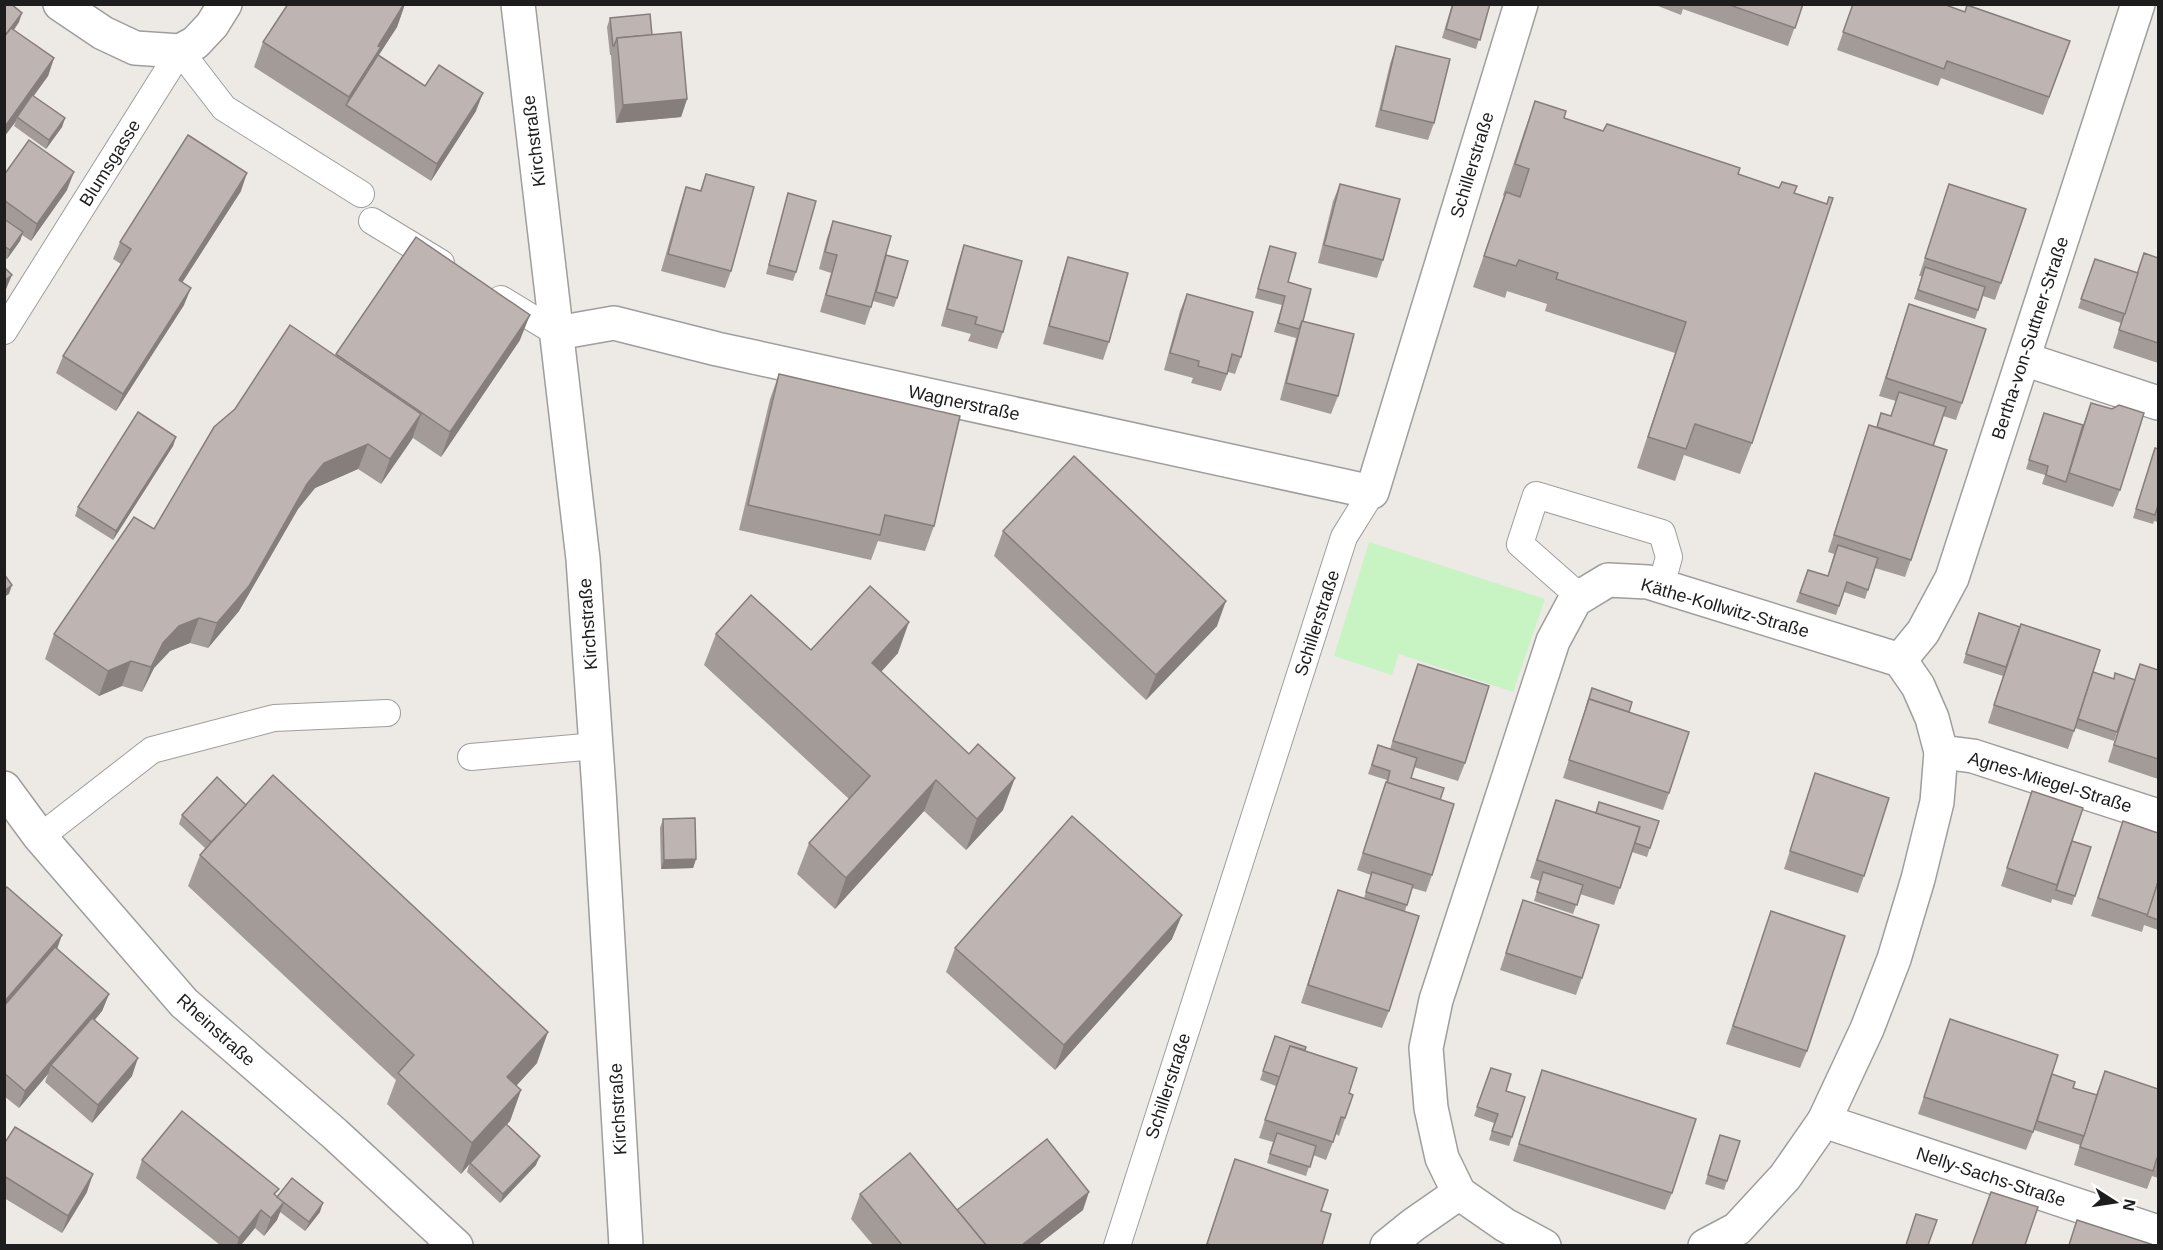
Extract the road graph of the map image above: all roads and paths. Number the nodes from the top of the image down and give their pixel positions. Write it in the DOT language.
graph roads {
  1 [pos="60,4"];
  2 [pos="225,4"];
  3 [pos="518,4"];
  4 [pos="1521,4"];
  5 [pos="2138,4"];
  6 [pos="2147,4"];
  7 [pos="2158,7"];
  8 [pos="180,51"];
  9 [pos="361,194"];
  10 [pos="372,221"];
  11 [pos="4,331"];
  12 [pos="557,333"];
  13 [pos="2024,359"];
  14 [pos="2158,403"];
  15 [pos="1372,492"];
  16 [pos="1661,586"];
  17 [pos="1580,597"];
  18 [pos="1900,660"];
  19 [pos="387,713"];
  20 [pos="596,746"];
  21 [pos="1941,752"];
  22 [pos="471,758"];
  23 [pos="4,788"];
  24 [pos="2158,816"];
  25 [pos="40,837"];
  26 [pos="1824,1122"];
  27 [pos="1459,1193"];
  28 [pos="2158,1232"];
  29 [pos="456,1245"];
  30 [pos="626,1245"];
  31 [pos="1117,1245"];
  32 [pos="1387,1245"];
  33 [pos="1545,1245"];
  34 [pos="1705,1245"];
  1 -- 8 [label="street"];
  2 -- 8 [label="street, Blumsgasse"];
  3 -- 12 [label="street, Kirchstraße"];
  4 -- 15 [label="street, Schillerstraße"];
  5 -- 13 [label="street, Bertha-von-Suttner-Straße"];
  6 -- 7 [label="street"];
  8 -- 9 [label="lane"];
  8 -- 11 [label="lane, Blumsgasse"];
  10 -- 12 [label="lane"];
  12 -- 15 [label="street, Wagnerstraße"];
  12 -- 20 [label="street, Kirchstraße"];
  13 -- 14 [label="street"];
  13 -- 18 [label="street, Bertha-von-Suttner-Straße"];
  15 -- 31 [label="lane, Schillerstraße"];
  16 -- 17 [label="street, Käthe-Kollwitz-Straße"];
  16 -- 17 [label="lane"];
  16 -- 18 [label="street, Käthe-Kollwitz-Straße"];
  17 -- 27 [label="street, Käthe-Kollwitz-Straße"];
  18 -- 21 [label="street"];
  19 -- 25 [label="lane"];
  20 -- 22 [label="lane"];
  20 -- 30 [label="street, Kirchstraße"];
  21 -- 24 [label="street, Agnes-Miegel-Straße"];
  21 -- 26 [label="street"];
  23 -- 25 [label="street, Rheinstraße"];
  25 -- 29 [label="street, Rheinstraße"];
  26 -- 28 [label="street, Nelly-Sachs-Straße"];
  26 -- 34 [label="street"];
  27 -- 32 [label="street"];
  27 -- 33 [label="street, Käthe-Kollwitz-Straße"];
}
